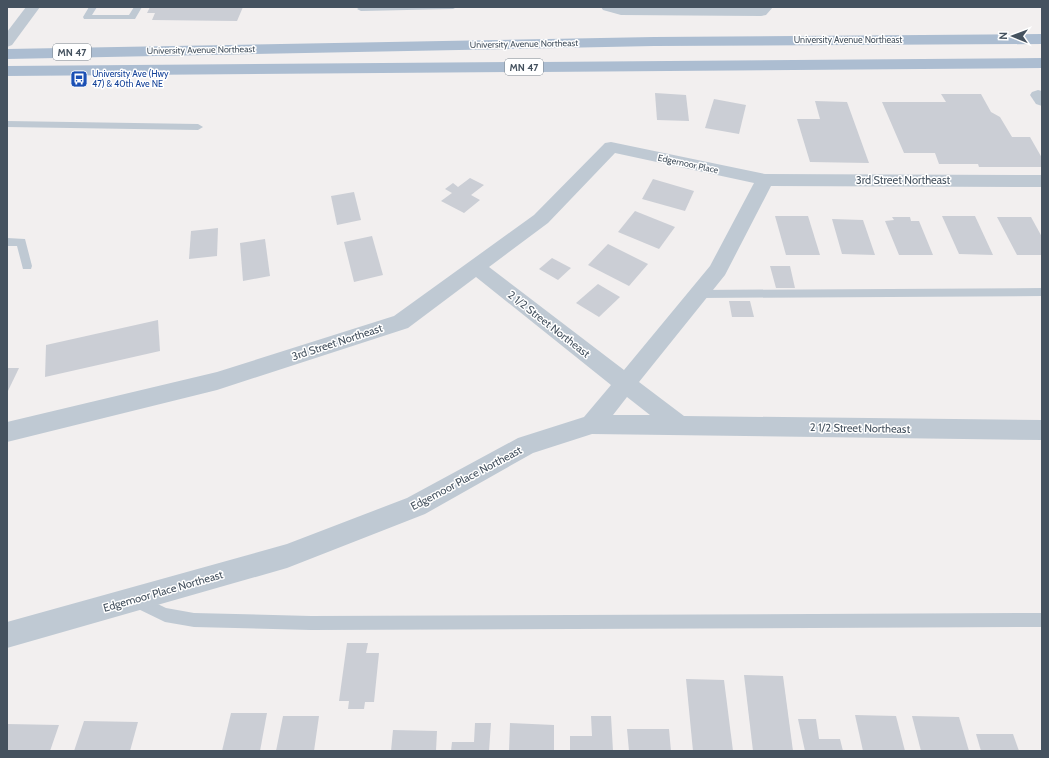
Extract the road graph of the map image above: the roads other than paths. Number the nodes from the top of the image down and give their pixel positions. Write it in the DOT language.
graph roads {
  1 [pos="33,7"];
  2 [pos="92,7"];
  3 [pos="138,7"];
  4 [pos="453,7"];
  5 [pos="608,7"];
  6 [pos="766,7"];
  7 [pos="361,9"];
  8 [pos="686,9"];
  9 [pos="1042,39"];
  10 [pos="7,42"];
  11 [pos="7,54"];
  12 [pos="1042,62"];
  13 [pos="7,71"];
  14 [pos="7,124"];
  15 [pos="198,127"];
  16 [pos="610,147"];
  17 [pos="765,180"];
  18 [pos="1042,180"];
  19 [pos="7,242"];
  20 [pos="27,266"];
  21 [pos="476,267"];
  22 [pos="1042,292"];
  23 [pos="699,294"];
  24 [pos="625,384"];
  25 [pos="592,424"];
  26 [pos="679,425"];
  27 [pos="1042,430"];
  28 [pos="7,432"];
  29 [pos="133,599"];
  30 [pos="1042,620"];
  31 [pos="7,635"];
  1 -- 10 [label="street"];
  2 -- 3 [label="lane"];
  4 -- 7 [label="lane"];
  5 -- 8 [label="street"];
  6 -- 8 [label="street"];
  9 -- 11 [label="main road, University Avenue Northeast / MN 47"];
  12 -- 13 [label="main road, University Avenue Northeast / MN 47"];
  14 -- 15 [label="lane"];
  16 -- 17 [label="street, Edgemoor Place"];
  16 -- 21 [label="street, 3rd Street Northeast"];
  17 -- 18 [label="street, 3rd Street Northeast"];
  17 -- 23 [label="street"];
  19 -- 20 [label="lane"];
  21 -- 24 [label="street, 2 1/2 Street Northeast"];
  21 -- 28 [label="street, 3rd Street Northeast"];
  22 -- 23 [label="lane"];
  23 -- 24 [label="street"];
  24 -- 25 [label="street"];
  24 -- 26 [label="street, 2 1/2 Street Northeast"];
  25 -- 26 [label="street, 2 1/2 Street Northeast"];
  25 -- 29 [label="street, Edgemoor Place Northeast"];
  26 -- 27 [label="street, 2 1/2 Street Northeast"];
  29 -- 30 [label="lane"];
  29 -- 31 [label="street, Edgemoor Place Northeast"];
}
